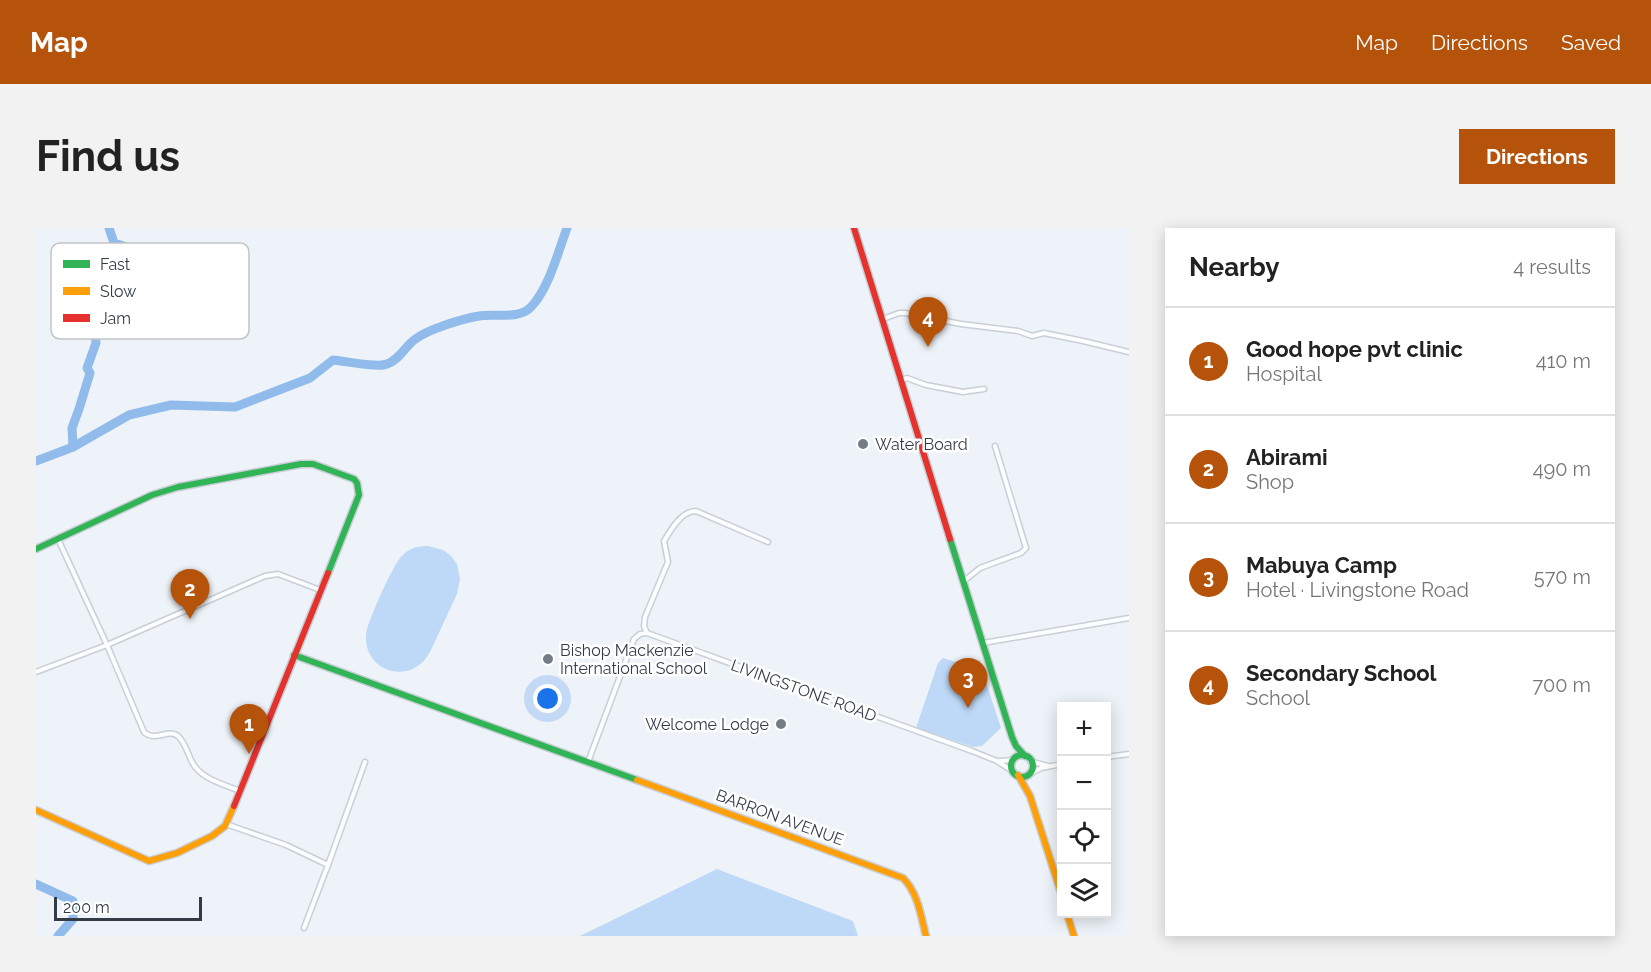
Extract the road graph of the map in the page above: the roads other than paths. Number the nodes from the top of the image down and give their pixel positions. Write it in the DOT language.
graph roads {
  1 [pos="854,228"];
  2 [pos="882,320"];
  3 [pos="1129,352"];
  4 [pos="900,380"];
  5 [pos="984,389"];
  6 [pos="995,446"];
  7 [pos="57,538"];
  8 [pos="768,542"];
  9 [pos="36,549"];
  10 [pos="963,582"];
  11 [pos="320,590"];
  12 [pos="1129,618"];
  13 [pos="647,633"];
  14 [pos="982,643"];
  15 [pos="106,645"];
  16 [pos="294,655"];
  17 [pos="36,672"];
  18 [pos="1012,737"];
  19 [pos="1129,754"];
  20 [pos="1111,757"];
  21 [pos="1028,758"];
  22 [pos="1013,760"];
  23 [pos="997,761"];
  24 [pos="365,762"];
  25 [pos="588,762"];
  26 [pos="1057,765"];
  27 [pos="1049,766"];
  28 [pos="1016,773"];
  29 [pos="1032,773"];
  30 [pos="240,791"];
  31 [pos="1030,796"];
  32 [pos="36,810"];
  33 [pos="226,824"];
  34 [pos="328,865"];
  35 [pos="1057,880"];
  36 [pos="1068,918"];
  37 [pos="304,928"];
  38 [pos="926,936"];
  39 [pos="1074,936"];
  1 -- 2 [label="street"];
  2 -- 3 [label="street"];
  2 -- 4 [label="street"];
  4 -- 5 [label="street"];
  4 -- 10 [label="street"];
  6 -- 10 [label="street"];
  7 -- 9 [label="street"];
  7 -- 11 [label="street"];
  7 -- 15 [label="street"];
  8 -- 13 [label="street"];
  10 -- 14 [label="street"];
  11 -- 15 [label="street"];
  11 -- 16 [label="street"];
  12 -- 14 [label="street"];
  13 -- 23 [label="street, LIVINGSTONE ROAD"];
  13 -- 25 [label="street"];
  14 -- 18 [label="street"];
  15 -- 17 [label="street"];
  15 -- 30 [label="street"];
  16 -- 25 [label="street, BARRON AVENUE"];
  16 -- 30 [label="street"];
  18 -- 21 [label="street"];
  18 -- 22 [label="street"];
  19 -- 20 [label="street"];
  21 -- 22 [label="street"];
  21 -- 27 [label="street"];
  21 -- 29 [label="street"];
  22 -- 23 [label="street, LIVINGSTONE ROAD"];
  22 -- 28 [label="street"];
  23 -- 28 [label="street, LIVINGSTONE ROAD"];
  24 -- 34 [label="street"];
  25 -- 38 [label="street, BARRON AVENUE"];
  26 -- 27 [label="street"];
  27 -- 29 [label="street"];
  28 -- 29 [label="street"];
  28 -- 31 [label="street"];
  29 -- 31 [label="street"];
  30 -- 33 [label="street"];
  31 -- 35 [label="street"];
  32 -- 33 [label="street"];
  33 -- 34 [label="street"];
  34 -- 37 [label="street"];
  36 -- 39 [label="street"];
}
